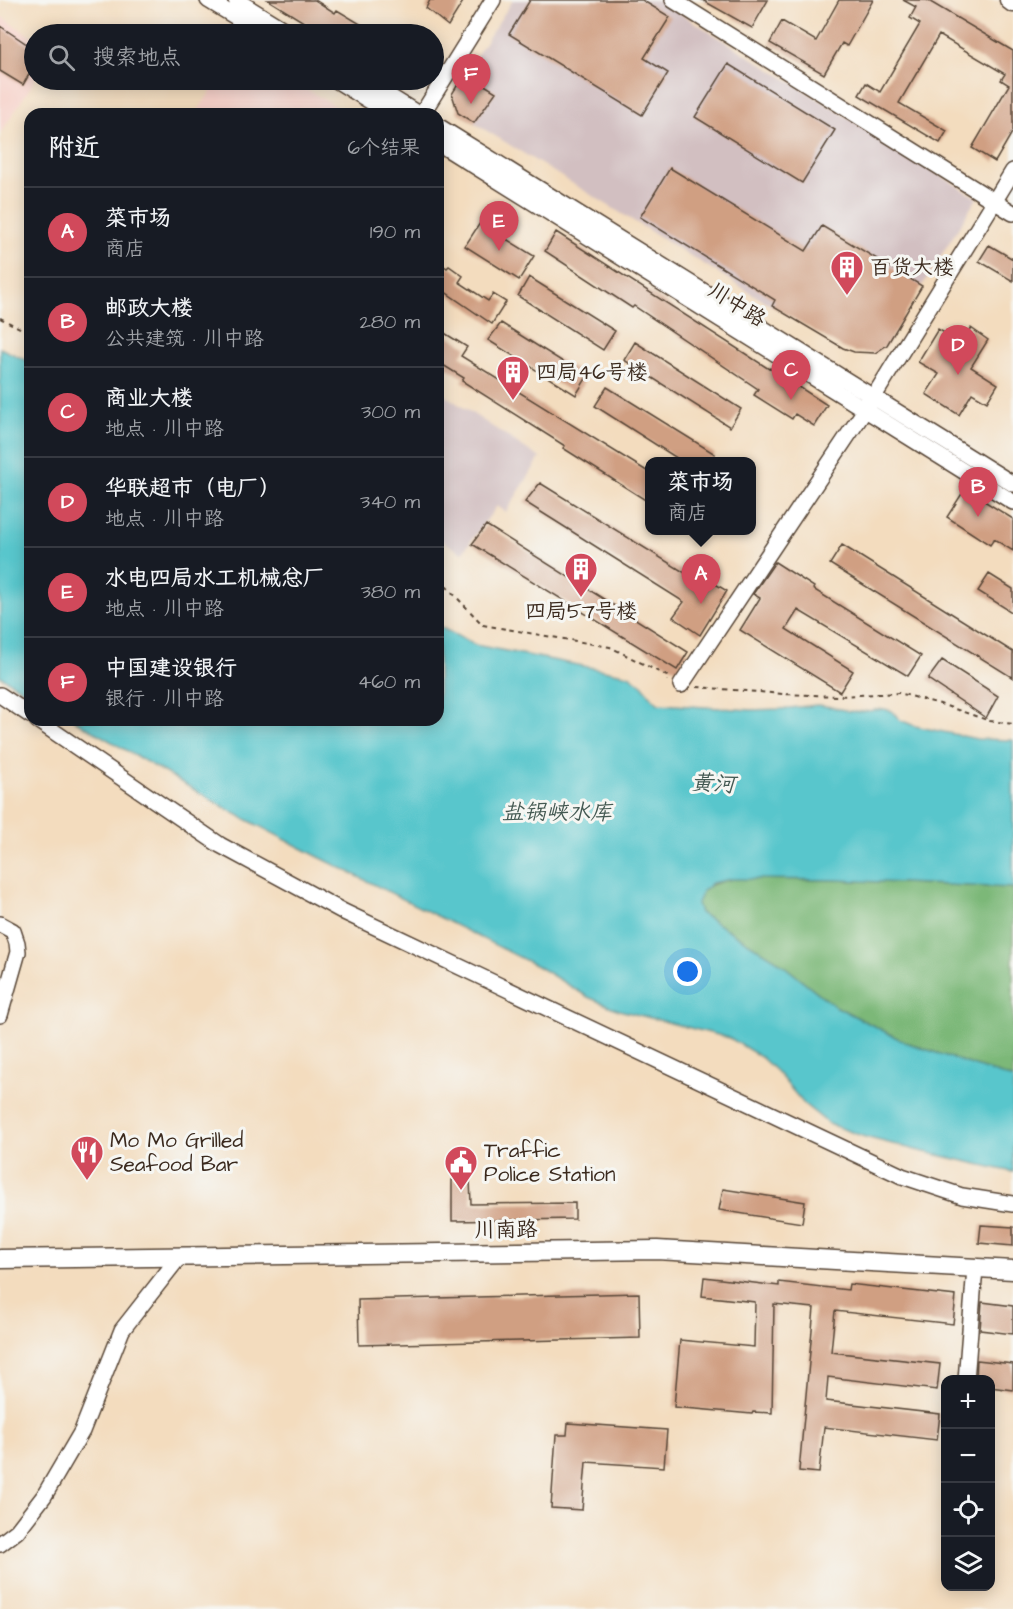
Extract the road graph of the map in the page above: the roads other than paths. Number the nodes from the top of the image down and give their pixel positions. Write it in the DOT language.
graph roads {
  1 [pos="208,0"];
  2 [pos="236,0"];
  3 [pos="493,0"];
  4 [pos="674,0"];
  5 [pos="1009,0"];
  6 [pos="1013,3"];
  7 [pos="248,24"];
  8 [pos="275,24"];
  9 [pos="444,77"];
  10 [pos="352,90"];
  11 [pos="380,90"];
  12 [pos="435,90"];
  13 [pos="381,108"];
  14 [pos="410,108"];
  15 [pos="424,108"];
  16 [pos="444,130"];
  17 [pos="444,147"];
  18 [pos="1013,171"];
  19 [pos="994,202"];
  20 [pos="1013,213"];
  21 [pos="869,404"];
  22 [pos="1013,484"];
  23 [pos="1013,502"];
  24 [pos="681,685"];
  25 [pos="0,695"];
  26 [pos="24,711"];
  27 [pos="46,726"];
  28 [pos="0,924"];
  29 [pos="0,1015"];
  30 [pos="1013,1204"];
  31 [pos="180,1256"];
  32 [pos="0,1259"];
  33 [pos="975,1268"];
  34 [pos="1013,1270"];
  35 [pos="966,1375"];
  36 [pos="0,1544"];
  1 -- 7 [label="street"];
  2 -- 8 [label="street"];
  3 -- 9 [label="street"];
  4 -- 19 [label="street"];
  5 -- 6 [label="main road"];
  10 -- 13 [label="street"];
  11 -- 14 [label="street"];
  12 -- 15 [label="street"];
  16 -- 21 [label="street, 川中路"];
  17 -- 21 [label="street, 川中路"];
  18 -- 19 [label="street"];
  19 -- 20 [label="street"];
  19 -- 21 [label="street"];
  21 -- 22 [label="street, 川中路"];
  21 -- 23 [label="street, 川中路"];
  21 -- 24 [label="street"];
  25 -- 26 [label="street"];
  27 -- 30 [label="street"];
  28 -- 29 [label="street"];
  31 -- 32 [label="main road, 川南路"];
  31 -- 33 [label="main road, 川南路"];
  31 -- 36 [label="street"];
  33 -- 34 [label="main road, 川南路"];
  33 -- 35 [label="street"];
}
